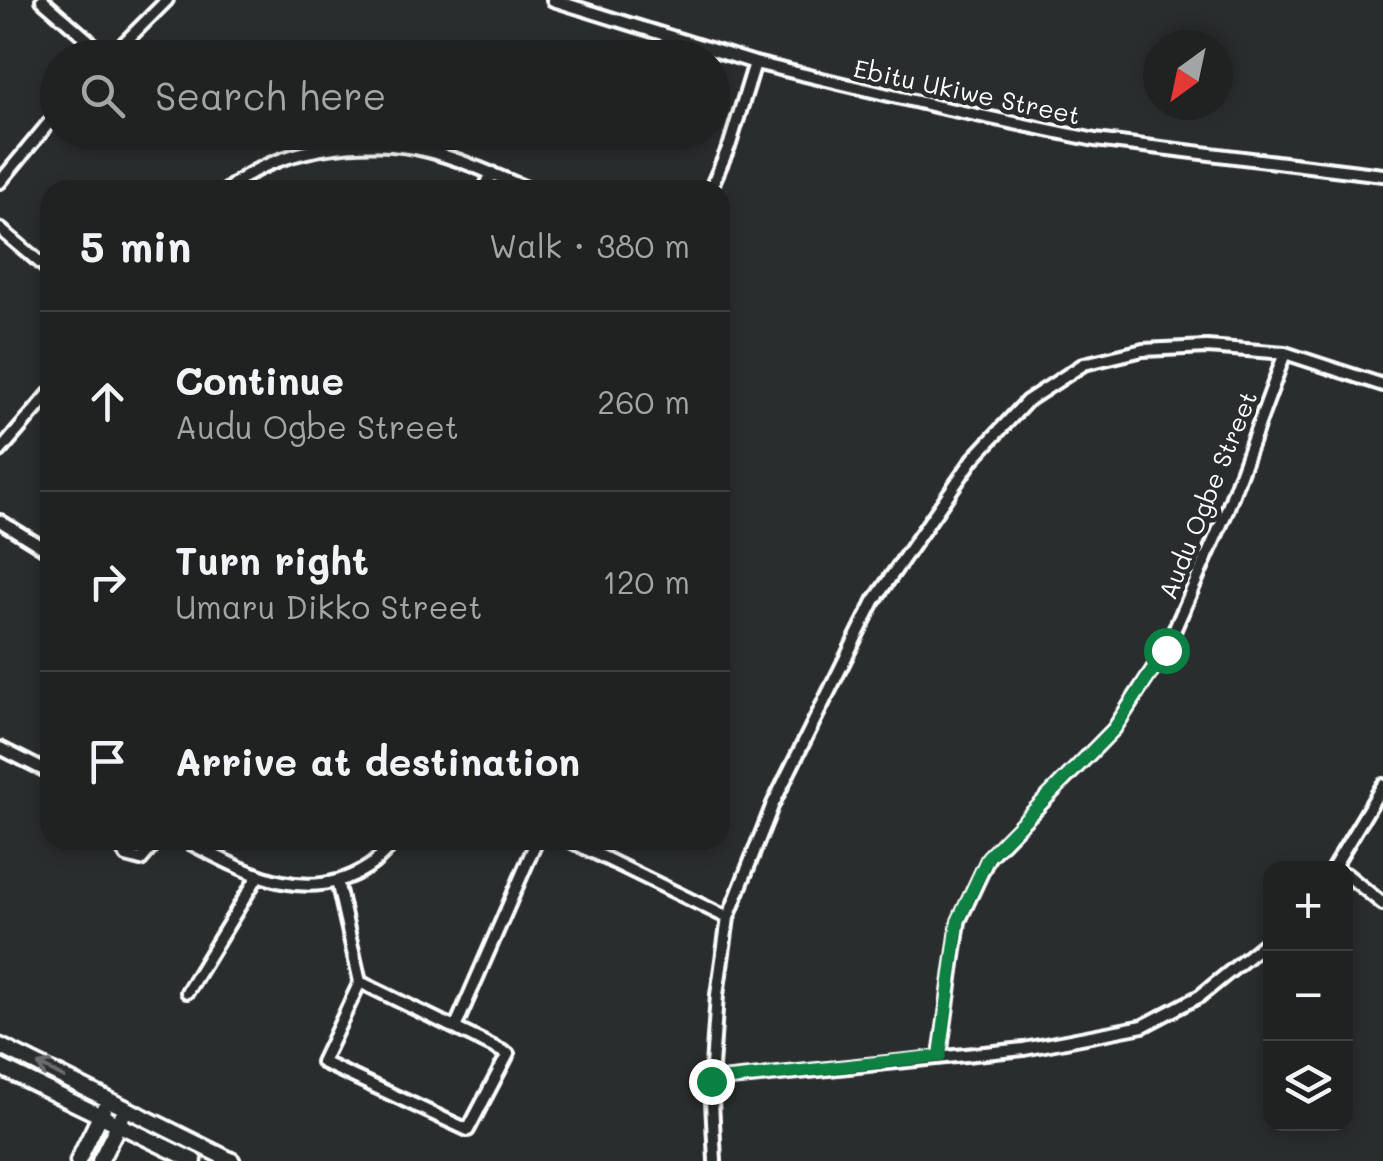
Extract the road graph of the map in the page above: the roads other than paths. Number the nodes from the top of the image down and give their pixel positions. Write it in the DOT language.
graph roads {
  1 [pos="42,0"];
  2 [pos="166,0"];
  3 [pos="553,0"];
  4 [pos="88,40"];
  5 [pos="127,40"];
  6 [pos="683,40"];
  7 [pos="730,55"];
  8 [pos="754,62"];
  9 [pos="40,134"];
  10 [pos="730,144"];
  11 [pos="332,150"];
  12 [pos="425,150"];
  13 [pos="727,150"];
  14 [pos="492,173"];
  15 [pos="1383,175"];
  16 [pos="242,180"];
  17 [pos="489,180"];
  18 [pos="508,180"];
  19 [pos="714,180"];
  20 [pos="0,182"];
  21 [pos="0,229"];
  22 [pos="40,263"];
  23 [pos="1286,354"];
  24 [pos="1383,385"];
  25 [pos="40,405"];
  26 [pos="0,451"];
  27 [pos="0,521"];
  28 [pos="40,546"];
  29 [pos="0,748"];
  30 [pos="40,768"];
  31 [pos="1383,785"];
  32 [pos="1380,800"];
  33 [pos="123,850"];
  34 [pos="150,850"];
  35 [pos="205,850"];
  36 [pos="387,850"];
  37 [pos="533,850"];
  38 [pos="589,850"];
  39 [pos="1341,861"];
  40 [pos="258,876"];
  41 [pos="1353,880"];
  42 [pos="337,882"];
  43 [pos="1383,904"];
  44 [pos="728,918"];
  45 [pos="1263,945"];
  46 [pos="360,982"];
  47 [pos="187,992"];
  48 [pos="456,1028"];
  49 [pos="0,1046"];
  50 [pos="940,1056"];
  51 [pos="0,1067"];
  52 [pos="711,1081"];
  53 [pos="108,1100"];
  54 [pos="126,1109"];
  55 [pos="101,1116"];
  56 [pos="118,1124"];
  57 [pos="78,1161"];
  58 [pos="100,1161"];
  59 [pos="194,1161"];
  60 [pos="232,1161"];
  61 [pos="715,1161"];
  1 -- 4 [label="street"];
  2 -- 5 [label="street"];
  3 -- 6 [label="street, Ebitu Ukiwe Street"];
  7 -- 8 [label="street, Ebitu Ukiwe Street"];
  8 -- 10 [label="street"];
  8 -- 15 [label="street, Ebitu Ukiwe Street"];
  9 -- 20 [label="street"];
  11 -- 16 [label="street"];
  12 -- 14 [label="street"];
  13 -- 19 [label="street"];
  14 -- 17 [label="street"];
  14 -- 18 [label="street"];
  21 -- 22 [label="street"];
  23 -- 24 [label="street"];
  23 -- 44 [label="street"];
  23 -- 50 [label="street, Audu Ogbe Street"];
  25 -- 26 [label="street"];
  27 -- 28 [label="street"];
  29 -- 30 [label="street"];
  31 -- 32 [label="street"];
  32 -- 39 [label="street"];
  33 -- 34 [label="street"];
  35 -- 40 [label="street"];
  36 -- 42 [label="street"];
  37 -- 48 [label="street"];
  38 -- 44 [label="street"];
  40 -- 42 [label="street"];
  40 -- 47 [label="street"];
  41 -- 43 [label="street"];
  42 -- 46 [label="street"];
  44 -- 52 [label="street"];
  45 -- 50 [label="street"];
  46 -- 48 [label="street"];
  46 -- 48 [label="street"];
  53 -- 49 [label="street, one-way"];
  50 -- 52 [label="street"];
  51 -- 55 [label="street"];
  52 -- 61 [label="street"];
  53 -- 54 [label="street"];
  53 -- 55 [label="street"];
  54 -- 56 [label="street"];
  54 -- 60 [label="street"];
  55 -- 56 [label="street"];
  55 -- 57 [label="street"];
  56 -- 58 [label="street"];
  56 -- 59 [label="street"];
}
